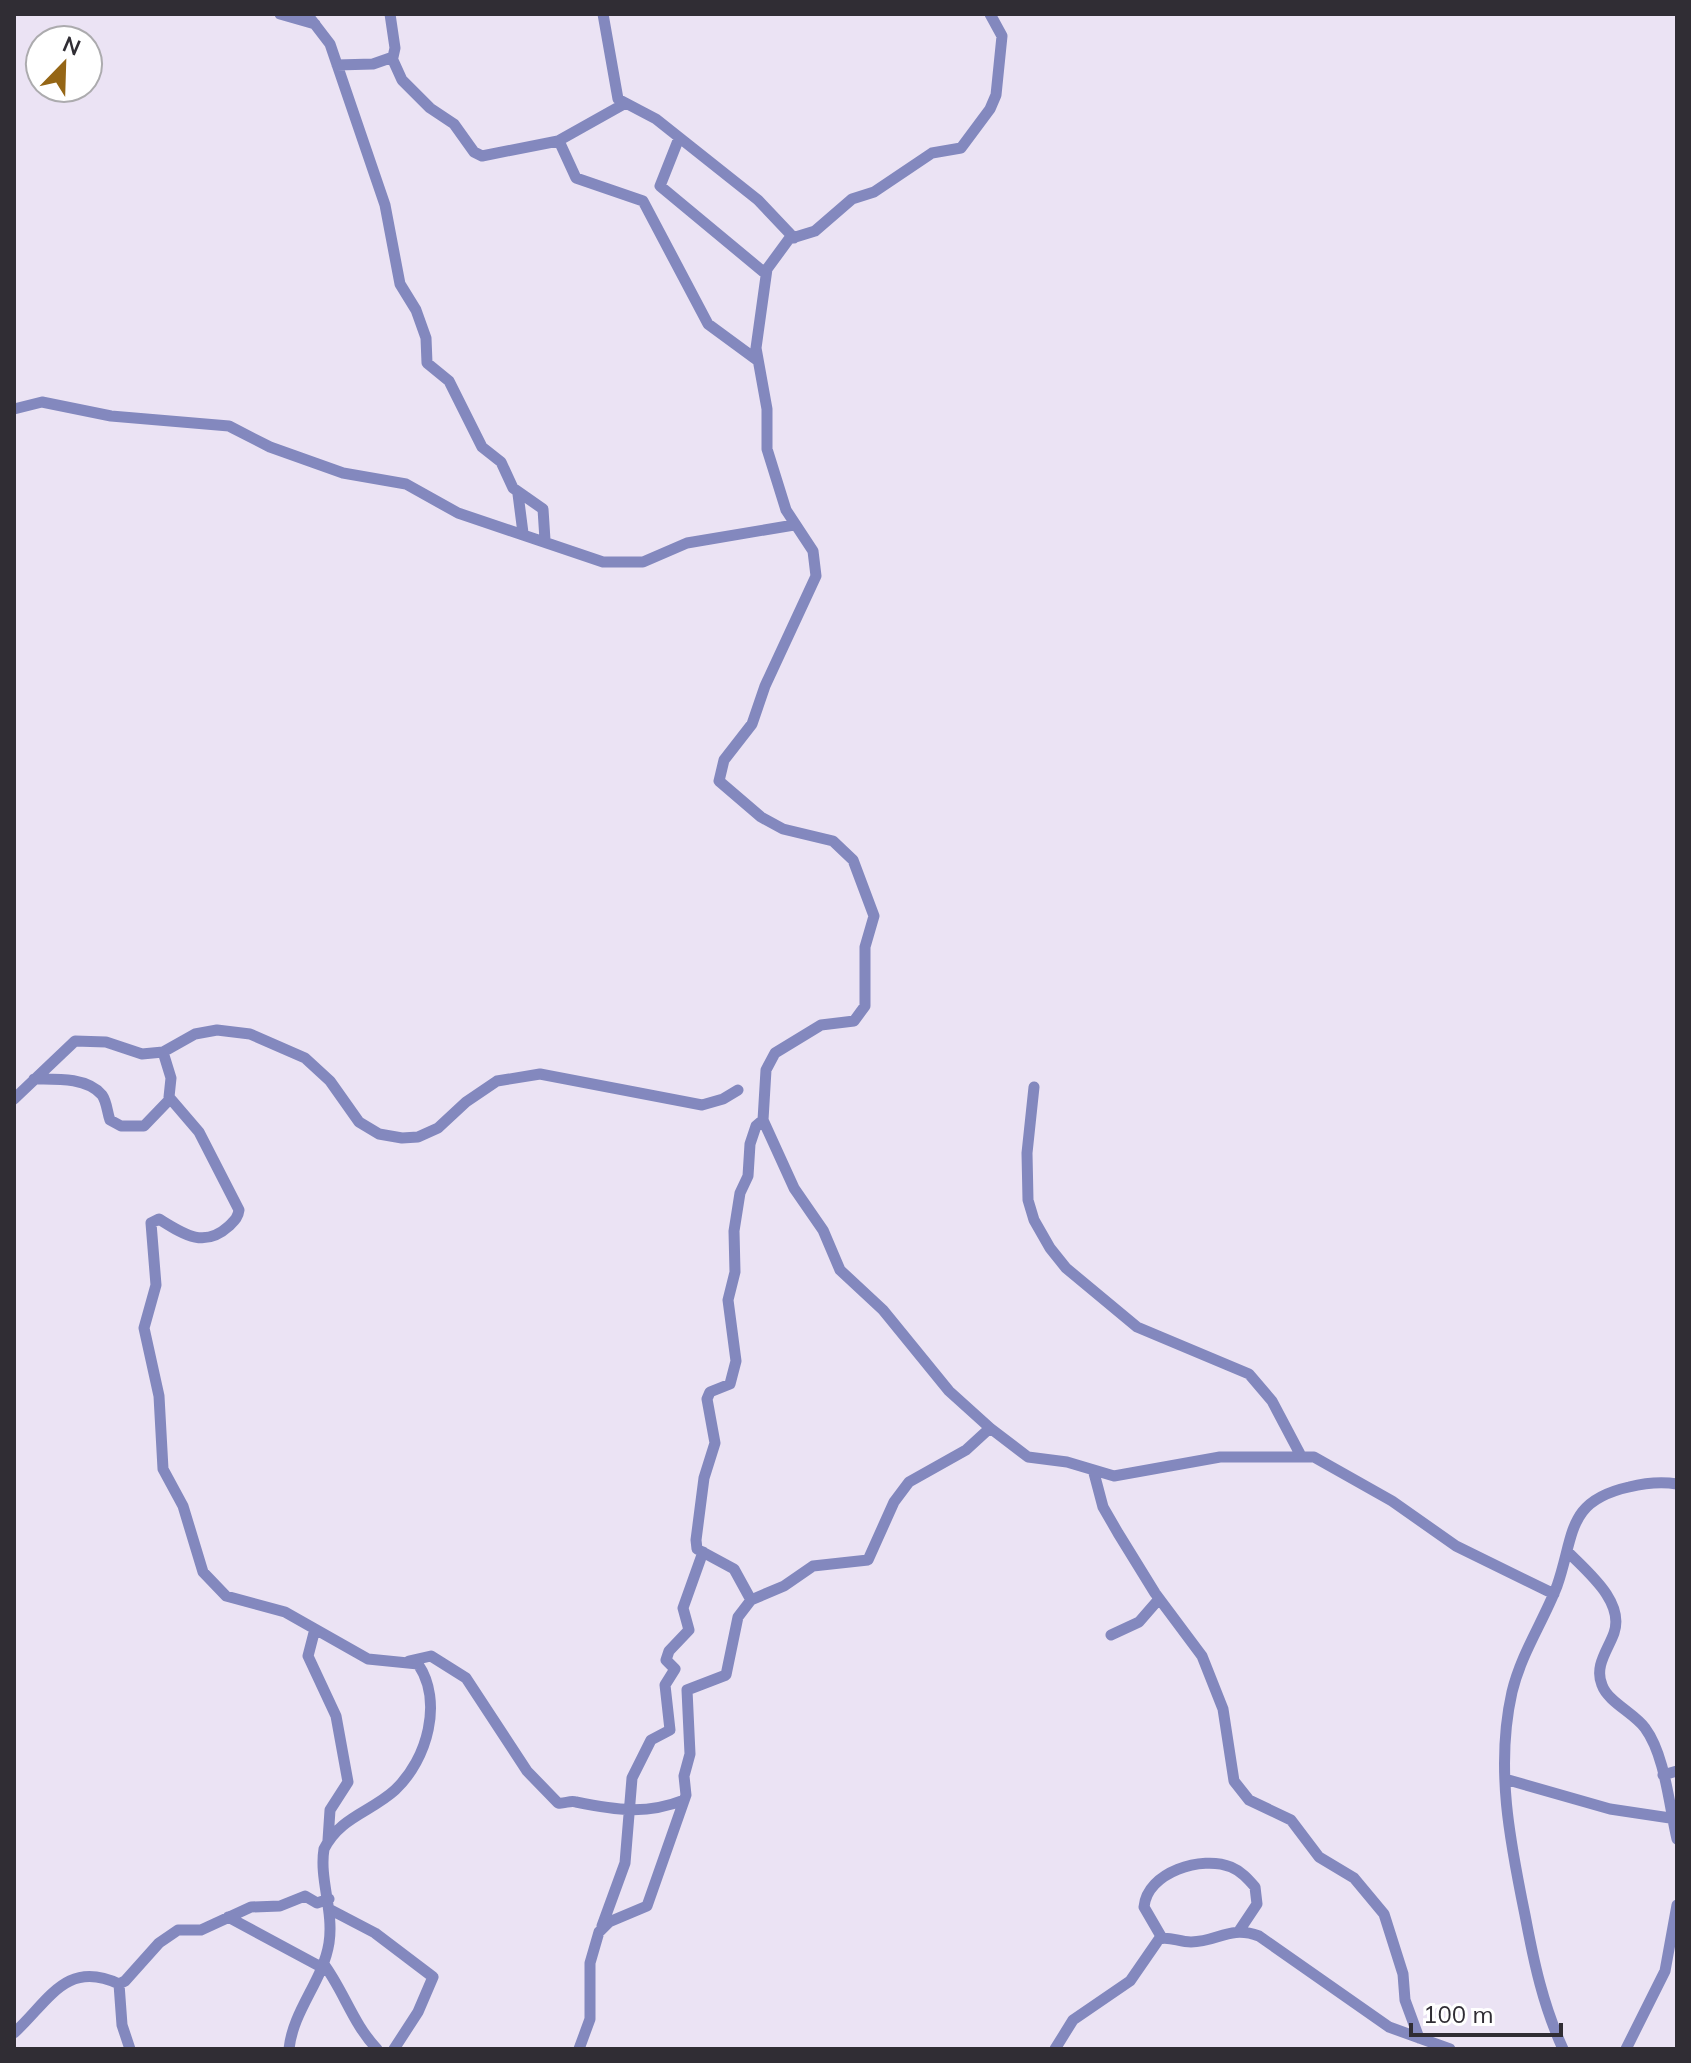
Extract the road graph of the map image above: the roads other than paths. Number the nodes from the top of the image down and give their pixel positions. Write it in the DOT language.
graph roads {
  1 [pos="280,14"];
  2 [pos="390,14"];
  3 [pos="603,14"];
  4 [pos="990,14"];
  5 [pos="314,18"];
  6 [pos="392,58"];
  7 [pos="337,65"];
  8 [pos="624,104"];
  9 [pos="679,138"];
  10 [pos="559,141"];
  11 [pos="794,238"];
  12 [pos="766,274"];
  13 [pos="757,360"];
  14 [pos="14,409"];
  15 [pos="518,494"];
  16 [pos="794,525"];
  17 [pos="523,533"];
  18 [pos="545,540"];
  19 [pos="163,1052"];
  20 [pos="34,1079"];
  21 [pos="1034,1087"];
  22 [pos="738,1090"];
  23 [pos="14,1099"];
  24 [pos="170,1099"];
  25 [pos="763,1120"];
  26 [pos="990,1428"];
  27 [pos="1300,1454"];
  28 [pos="1094,1473"];
  29 [pos="1677,1484"];
  30 [pos="1567,1551"];
  31 [pos="703,1552"];
  32 [pos="1554,1594"];
  33 [pos="1159,1599"];
  34 [pos="751,1600"];
  35 [pos="315,1629"];
  36 [pos="1111,1635"];
  37 [pos="409,1661"];
  38 [pos="1677,1771"];
  39 [pos="1663,1775"];
  40 [pos="1505,1779"];
  41 [pos="684,1800"];
  42 [pos="630,1811"];
  43 [pos="1670,1818"];
  44 [pos="1677,1839"];
  45 [pos="328,1841"];
  46 [pos="330,1904"];
  47 [pos="1677,1905"];
  48 [pos="228,1917"];
  49 [pos="602,1927"];
  50 [pos="1239,1931"];
  51 [pos="1162,1938"];
  52 [pos="322,1965"];
  53 [pos="119,1984"];
  54 [pos="14,2033"];
  55 [pos="1419,2038"];
  56 [pos="130,2049"];
  57 [pos="289,2049"];
  58 [pos="377,2049"];
  59 [pos="394,2049"];
  60 [pos="579,2049"];
  61 [pos="1055,2049"];
  62 [pos="1450,2049"];
  63 [pos="1563,2049"];
  64 [pos="1626,2049"];
  1 -- 5 [label="street"];
  2 -- 6 [label="street"];
  3 -- 8 [label="street"];
  4 -- 11 [label="street"];
  5 -- 7 [label="street"];
  6 -- 7 [label="street"];
  6 -- 10 [label="street"];
  7 -- 15 [label="street"];
  8 -- 9 [label="street"];
  8 -- 10 [label="street"];
  9 -- 11 [label="street"];
  9 -- 12 [label="street"];
  10 -- 13 [label="street"];
  11 -- 12 [label="street"];
  12 -- 13 [label="street"];
  13 -- 16 [label="street"];
  14 -- 17 [label="street"];
  15 -- 17 [label="street"];
  15 -- 18 [label="street"];
  16 -- 18 [label="street"];
  16 -- 25 [label="street"];
  17 -- 18 [label="street"];
  19 -- 20 [label="street"];
  19 -- 22 [label="street"];
  19 -- 24 [label="street"];
  20 -- 23 [label="street"];
  20 -- 24 [label="street"];
  21 -- 27 [label="street"];
  24 -- 35 [label="street"];
  25 -- 26 [label="street"];
  25 -- 31 [label="street"];
  26 -- 28 [label="street"];
  26 -- 34 [label="street"];
  27 -- 28 [label="street"];
  27 -- 32 [label="street"];
  28 -- 33 [label="street"];
  29 -- 30 [label="street"];
  30 -- 32 [label="street"];
  30 -- 39 [label="street"];
  31 -- 34 [label="street"];
  31 -- 42 [label="street"];
  32 -- 40 [label="street"];
  33 -- 36 [label="street"];
  33 -- 55 [label="street"];
  34 -- 41 [label="street"];
  35 -- 37 [label="street"];
  35 -- 45 [label="street"];
  37 -- 42 [label="street"];
  37 -- 45 [label="street"];
  38 -- 39 [label="street"];
  39 -- 43 [label="street"];
  40 -- 43 [label="street"];
  40 -- 63 [label="street"];
  41 -- 42 [label="street"];
  41 -- 49 [label="street"];
  42 -- 49 [label="street"];
  43 -- 44 [label="street"];
  45 -- 46 [label="street"];
  46 -- 48 [label="street"];
  46 -- 52 [label="street"];
  46 -- 59 [label="street"];
  47 -- 64 [label="street"];
  48 -- 52 [label="street"];
  48 -- 53 [label="street"];
  49 -- 60 [label="street"];
  50 -- 51 [label="street"];
  50 -- 51 [label="street"];
  50 -- 55 [label="street"];
  51 -- 61 [label="street"];
  52 -- 57 [label="street"];
  52 -- 58 [label="street"];
  53 -- 54 [label="street"];
  53 -- 56 [label="street"];
  55 -- 62 [label="street"];
}
